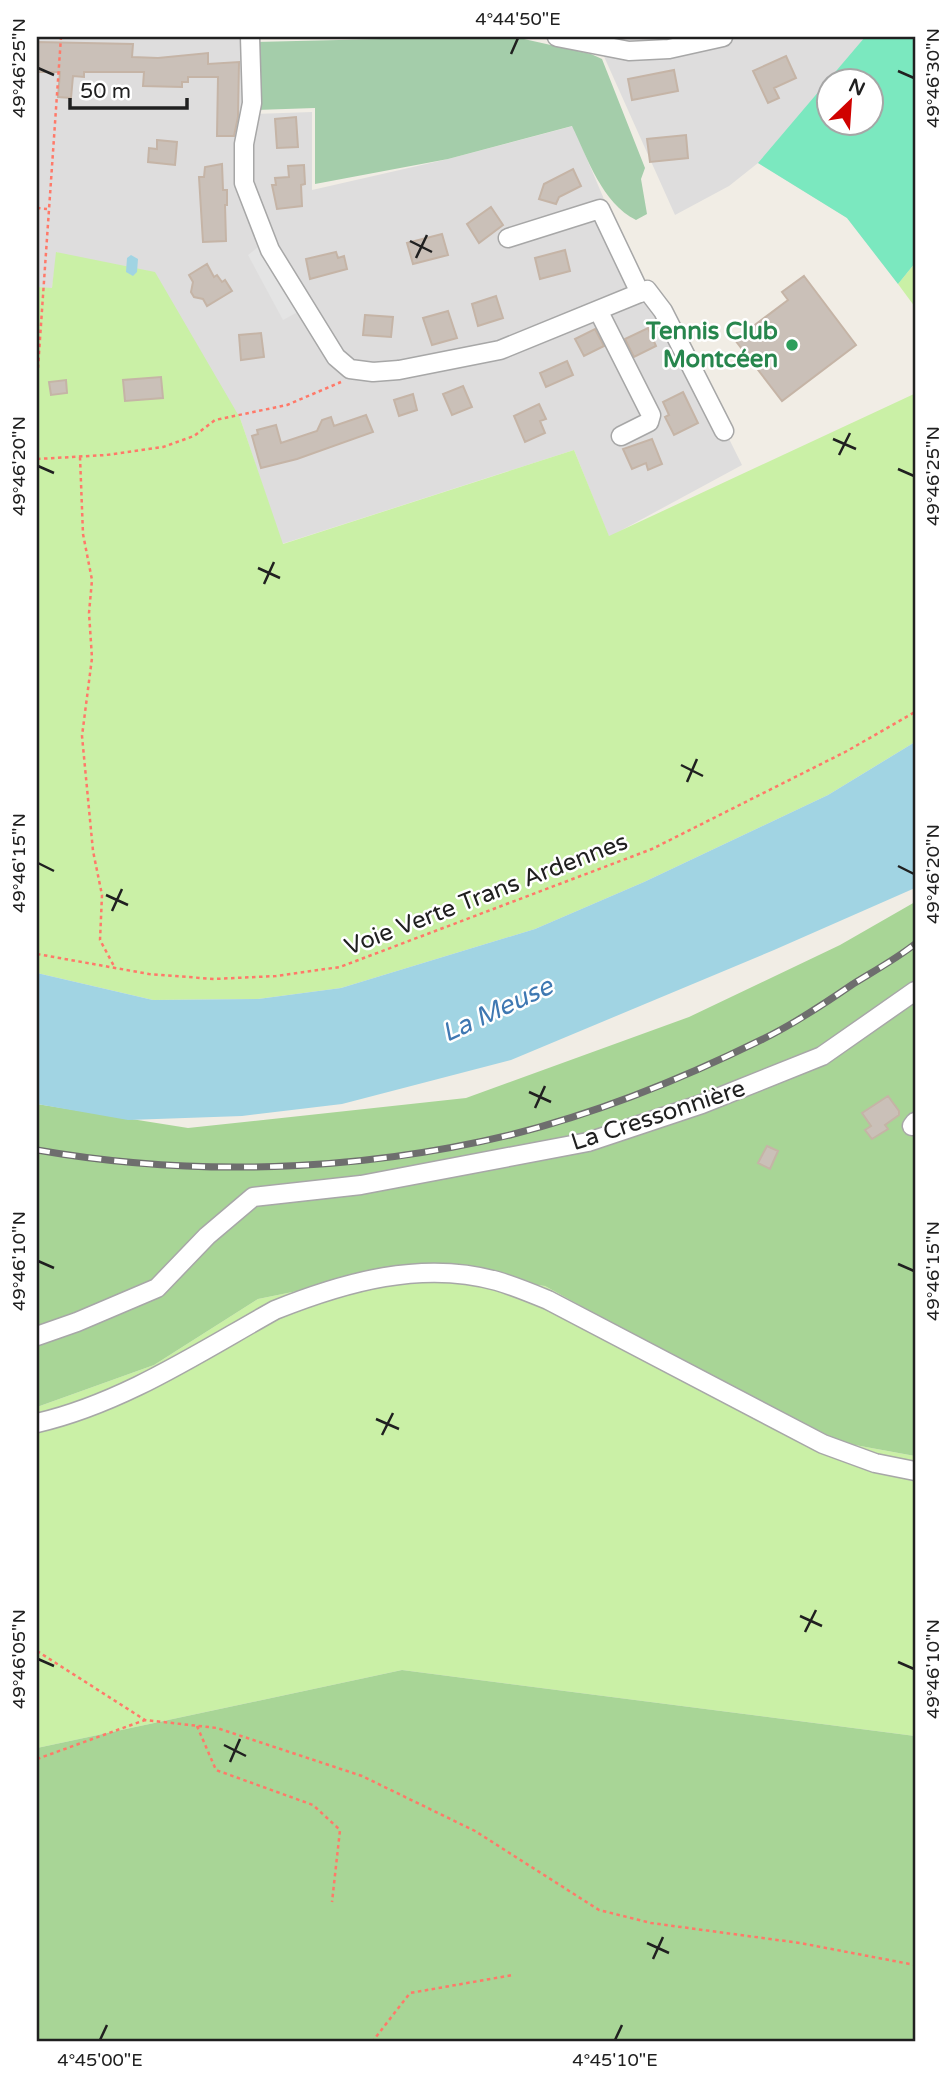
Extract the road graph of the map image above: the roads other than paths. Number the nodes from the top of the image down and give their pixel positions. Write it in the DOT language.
graph roads {
  1 [pos="250,37"];
  2 [pos="557,37"];
  3 [pos="723,37"];
  4 [pos="508,238"];
  5 [pos="640,293"];
  6 [pos="598,310"];
  7 [pos="724,431"];
  8 [pos="621,436"];
  9 [pos="915,991"];
  10 [pos="37,1336"];
  11 [pos="37,1423"];
  12 [pos="915,1471"];
  1 -- 6 [label="street"];
  2 -- 3 [label="street"];
  4 -- 5 [label="street"];
  5 -- 6 [label="street"];
  5 -- 7 [label="street"];
  6 -- 8 [label="street"];
  9 -- 10 [label="street, La Cressonnière"];
  11 -- 12 [label="street"];
}
